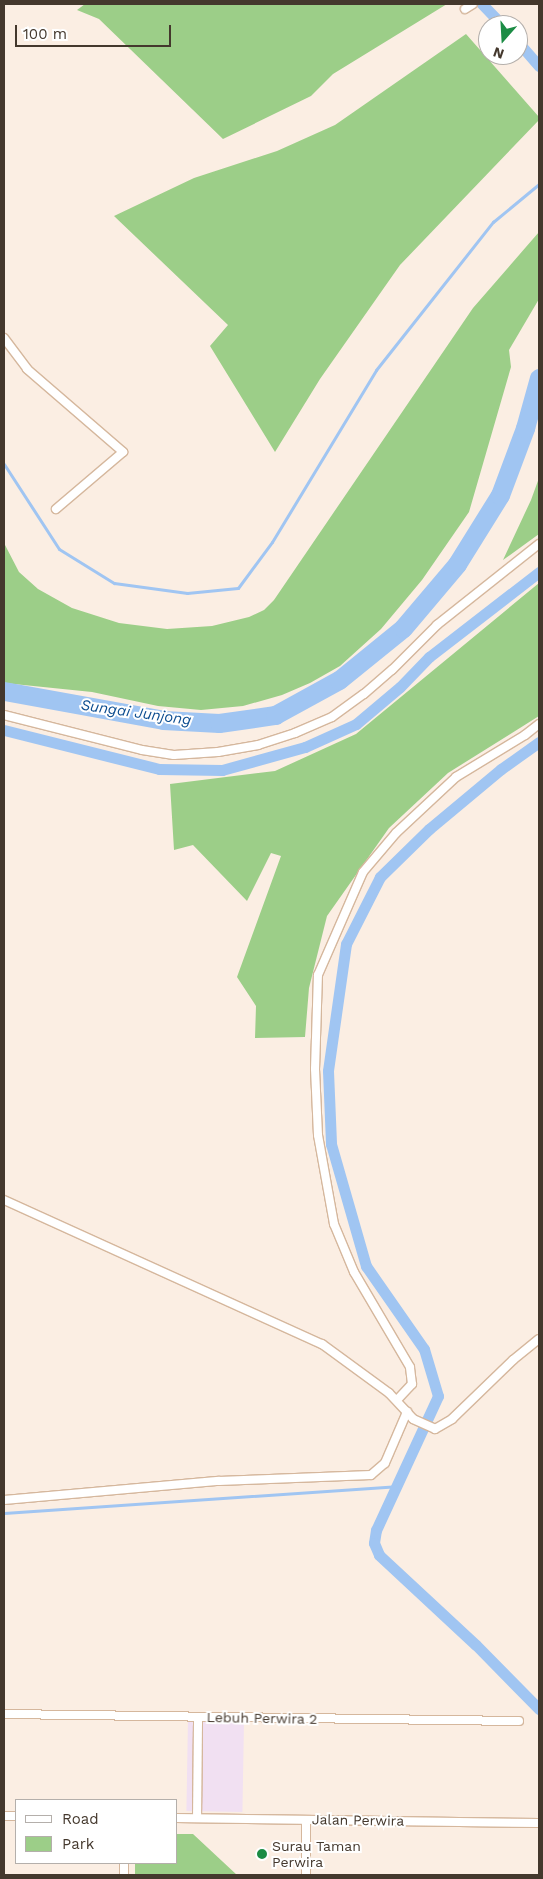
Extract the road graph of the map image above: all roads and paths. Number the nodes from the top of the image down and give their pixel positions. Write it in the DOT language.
graph roads {
  1 [pos="4,338"];
  2 [pos="56,509"];
  3 [pos="539,544"];
  4 [pos="4,715"];
  5 [pos="539,724"];
  6 [pos="4,1200"];
  7 [pos="539,1340"];
  8 [pos="396,1400"];
  9 [pos="407,1412"];
  10 [pos="4,1500"];
  11 [pos="4,1714"];
  12 [pos="198,1717"];
  13 [pos="519,1721"];
  14 [pos="178,1818"];
  15 [pos="196,1818"];
  16 [pos="306,1820"];
  17 [pos="539,1823"];
  18 [pos="306,1875"];
  1 -- 2 [label="street"];
  3 -- 4 [label="street"];
  5 -- 8 [label="street"];
  6 -- 8 [label="street"];
  7 -- 9 [label="street"];
  8 -- 9 [label="street"];
  9 -- 10 [label="street"];
  11 -- 12 [label="street, Lebuh Perwira 2"];
  12 -- 13 [label="street, Lebuh Perwira 2"];
  12 -- 15 [label="street"];
  14 -- 15 [label="street, Jalan Perwira"];
  15 -- 16 [label="street, Jalan Perwira"];
  16 -- 17 [label="street, Jalan Perwira"];
  16 -- 18 [label="street"];
}
